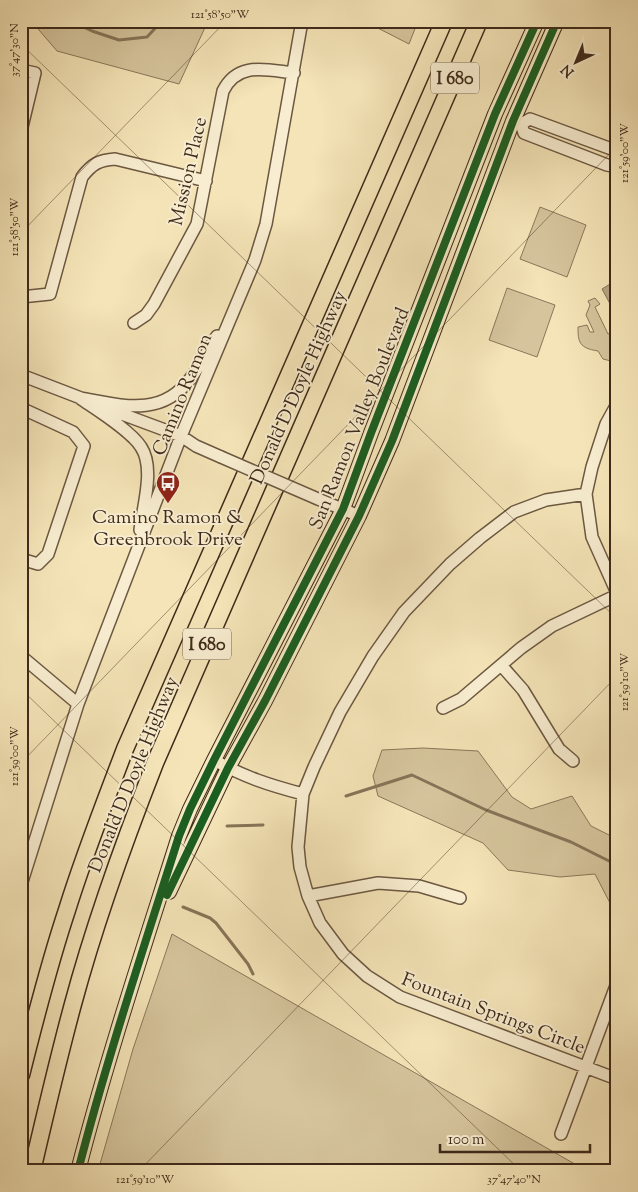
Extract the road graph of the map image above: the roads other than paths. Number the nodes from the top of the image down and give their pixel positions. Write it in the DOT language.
graph roads {
  1 [pos="302,21"];
  2 [pos="444,21"];
  3 [pos="480,21"];
  4 [pos="537,21"];
  5 [pos="557,21"];
  6 [pos="21,70"];
  7 [pos="294,74"];
  8 [pos="495,114"];
  9 [pos="517,122"];
  10 [pos="21,131"];
  11 [pos="617,151"];
  12 [pos="617,167"];
  13 [pos="206,181"];
  14 [pos="241,296"];
  15 [pos="21,297"];
  16 [pos="134,323"];
  17 [pos="21,375"];
  18 [pos="80,398"];
  19 [pos="617,404"];
  20 [pos="21,408"];
  21 [pos="181,436"];
  22 [pos="586,494"];
  23 [pos="344,510"];
  24 [pos="359,516"];
  25 [pos="138,547"];
  26 [pos="21,559"];
  27 [pos="617,594"];
  28 [pos="21,656"];
  29 [pos="501,665"];
  30 [pos="78,704"];
  31 [pos="443,708"];
  32 [pos="214,760"];
  33 [pos="573,761"];
  34 [pos="228,768"];
  35 [pos="303,794"];
  36 [pos="21,885"];
  37 [pos="308,896"];
  38 [pos="460,898"];
  39 [pos="150,930"];
  40 [pos="617,982"];
  41 [pos="586,1066"];
  42 [pos="21,1075"];
  43 [pos="617,1079"];
  44 [pos="561,1134"];
  45 [pos="32,1171"];
  46 [pos="78,1171"];
  1 -- 7 [label="street, Camino Ramon"];
  2 -- 42 [label="highway, Donald D Doyle Highway / I 680"];
  3 -- 45 [label="highway, Donald D Doyle Highway / I 680"];
  4 -- 8 [label="main road, San Ramon Valley Boulevard"];
  5 -- 9 [label="main road, San Ramon Valley Boulevard"];
  6 -- 10 [label="street"];
  7 -- 13 [label="street, Mission Place"];
  7 -- 14 [label="street, Camino Ramon"];
  8 -- 9 [label="street"];
  8 -- 23 [label="main road, San Ramon Valley Boulevard"];
  9 -- 11 [label="street"];
  9 -- 12 [label="street"];
  9 -- 24 [label="main road, San Ramon Valley Boulevard"];
  13 -- 15 [label="street"];
  13 -- 16 [label="street, Mission Place"];
  14 -- 18 [label="street"];
  14 -- 21 [label="street, Camino Ramon"];
  17 -- 18 [label="street"];
  18 -- 21 [label="street"];
  18 -- 25 [label="street"];
  19 -- 22 [label="street"];
  20 -- 26 [label="street"];
  21 -- 23 [label="street, bridge"];
  21 -- 25 [label="street, Camino Ramon"];
  22 -- 27 [label="street"];
  22 -- 35 [label="street, Fountain Springs Circle"];
  23 -- 24 [label="street"];
  23 -- 32 [label="main road, San Ramon Valley Boulevard"];
  24 -- 34 [label="main road, San Ramon Valley Boulevard"];
  25 -- 30 [label="street, Camino Ramon"];
  27 -- 29 [label="street"];
  28 -- 30 [label="street"];
  29 -- 31 [label="street"];
  29 -- 33 [label="street"];
  30 -- 36 [label="street, Camino Ramon"];
  32 -- 34 [label="street"];
  32 -- 39 [label="main road, San Ramon Valley Boulevard"];
  34 -- 35 [label="street"];
  34 -- 39 [label="main road, San Ramon Valley Boulevard"];
  35 -- 37 [label="street, Fountain Springs Circle"];
  37 -- 38 [label="street"];
  37 -- 41 [label="street, Fountain Springs Circle"];
  39 -- 46 [label="main road, San Ramon Valley Boulevard"];
  40 -- 41 [label="street"];
  41 -- 43 [label="street, Fountain Springs Circle"];
  41 -- 44 [label="street"];
}
